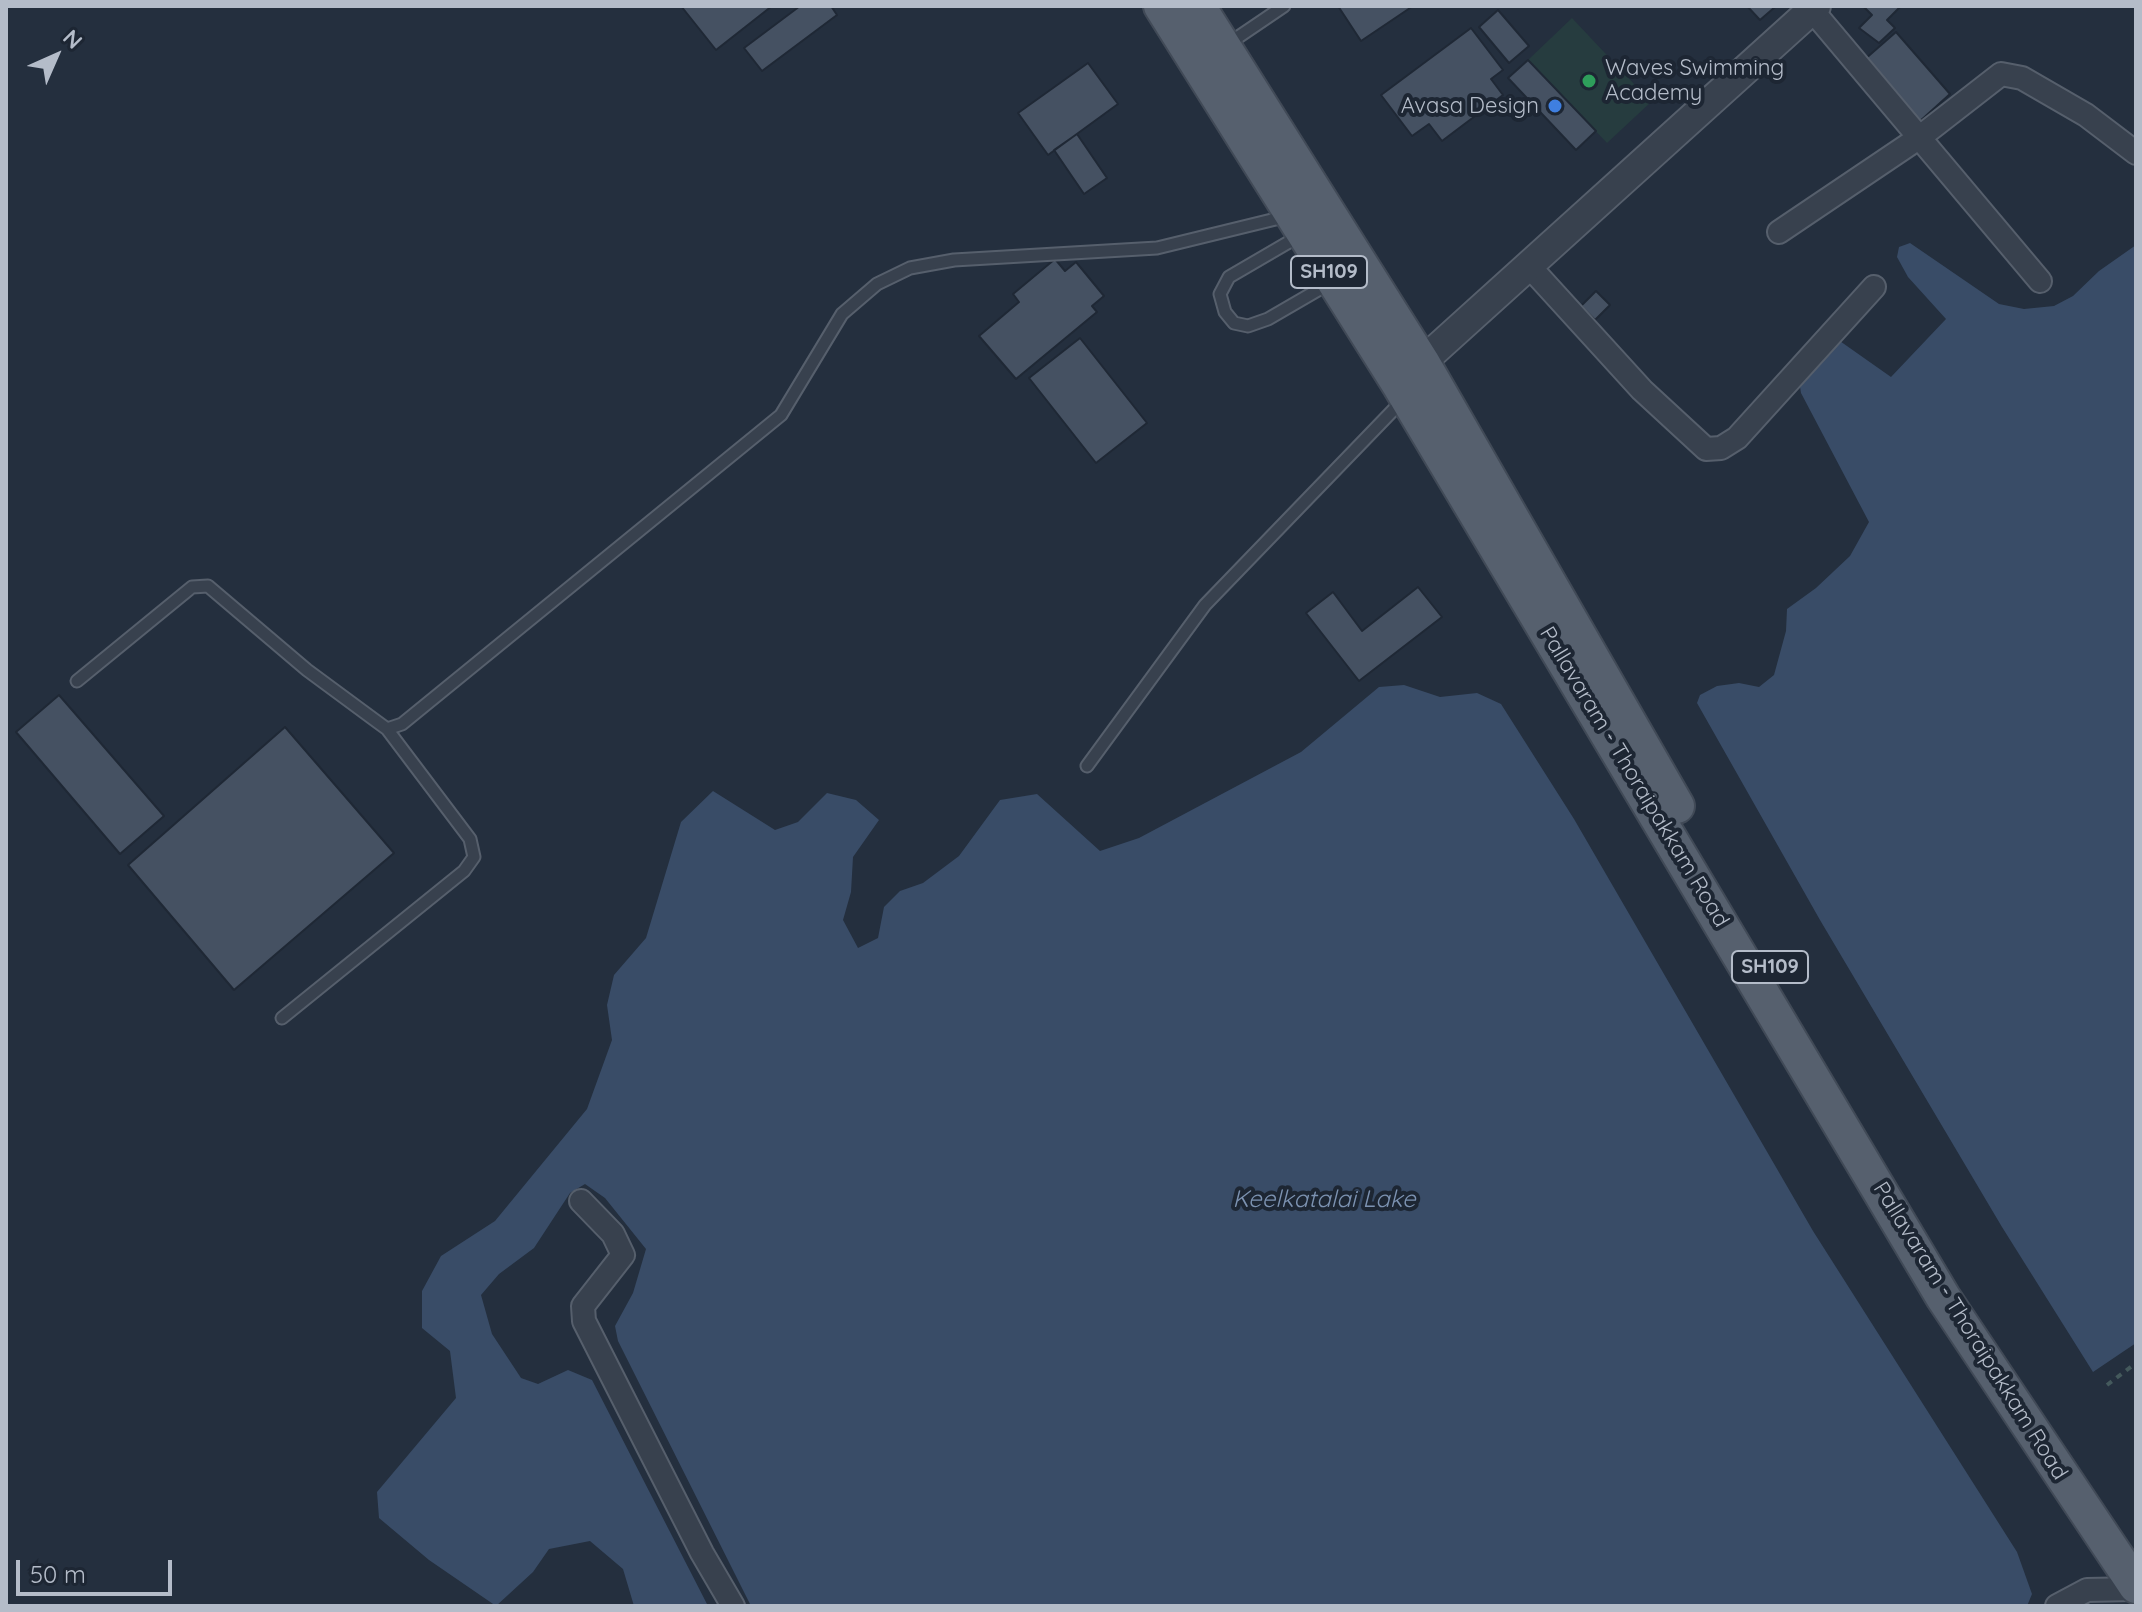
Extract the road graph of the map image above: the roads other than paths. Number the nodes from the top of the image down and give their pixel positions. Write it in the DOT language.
graph roads {
  1 [pos="1161,6"];
  2 [pos="1198,6"];
  3 [pos="1284,6"];
  4 [pos="1814,8"];
  5 [pos="1223,47"];
  6 [pos="1920,137"];
  7 [pos="2136,153"];
  8 [pos="1298,224"];
  9 [pos="1779,232"];
  10 [pos="1529,266"];
  11 [pos="1334,281"];
  12 [pos="2040,281"];
  13 [pos="1874,287"];
  14 [pos="1422,362"];
  15 [pos="1407,397"];
  16 [pos="77,681"];
  17 [pos="387,729"];
  18 [pos="1087,766"];
  19 [pos="282,1018"];
  20 [pos="581,1201"];
  21 [pos="2028,1410"];
  22 [pos="2061,1459"];
  23 [pos="2136,1551"];
  24 [pos="2136,1588"];
  25 [pos="733,1606"];
  26 [pos="2057,1606"];
  1 -- 8 [label="main road, Pallavaram - Thoraipakkam Road / SH109"];
  2 -- 5 [label="main road, Pallavaram - Thoraipakkam Road / SH109"];
  3 -- 5 [label="lane"];
  4 -- 6 [label="street"];
  4 -- 10 [label="street"];
  5 -- 14 [label="main road, Pallavaram - Thoraipakkam Road / SH109"];
  6 -- 7 [label="street"];
  6 -- 9 [label="street"];
  6 -- 12 [label="street"];
  8 -- 11 [label="main road, Pallavaram - Thoraipakkam Road / SH109"];
  8 -- 11 [label="lane"];
  8 -- 17 [label="lane"];
  10 -- 13 [label="street"];
  10 -- 14 [label="street"];
  11 -- 15 [label="main road, Pallavaram - Thoraipakkam Road / SH109"];
  14 -- 21 [label="main road, Pallavaram - Thoraipakkam Road / SH109"];
  15 -- 18 [label="lane"];
  15 -- 21 [label="main road, Pallavaram - Thoraipakkam Road / SH109"];
  16 -- 17 [label="lane"];
  17 -- 19 [label="lane"];
  20 -- 25 [label="street"];
  21 -- 22 [label="main road, Pallavaram - Thoraipakkam Road / SH109"];
  22 -- 23 [label="main road, Pallavaram - Thoraipakkam Road / SH109"];
  22 -- 24 [label="main road, Pallavaram - Thoraipakkam Road / SH109"];
  24 -- 26 [label="street"];
}
